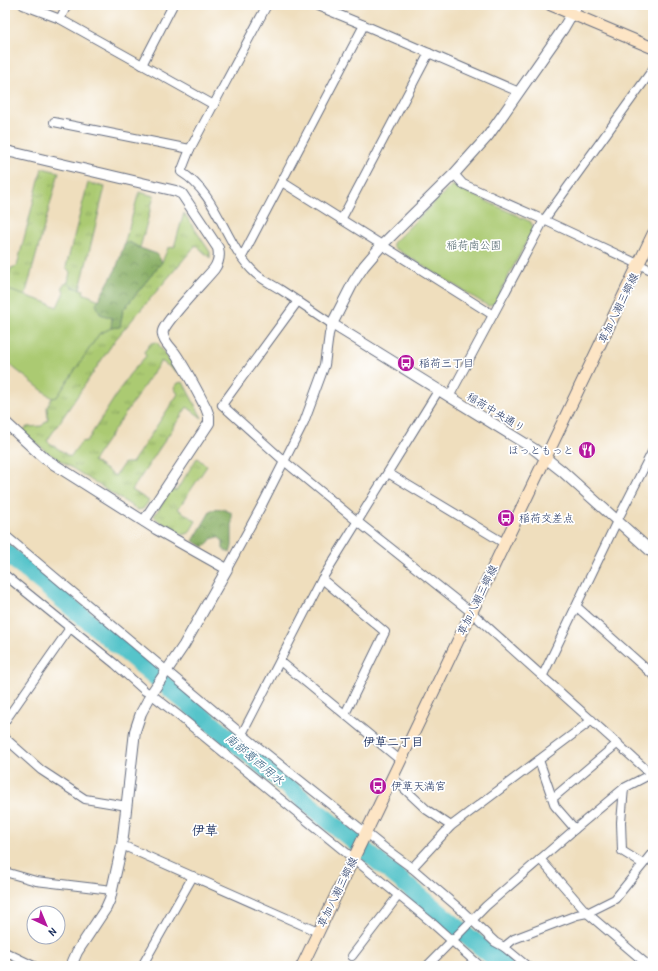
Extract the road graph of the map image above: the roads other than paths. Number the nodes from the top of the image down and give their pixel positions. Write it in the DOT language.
graph roads {
  1 [pos="23,5"];
  2 [pos="67,5"];
  3 [pos="173,5"];
  4 [pos="267,5"];
  5 [pos="315,5"];
  6 [pos="551,5"];
  7 [pos="575,10"];
  8 [pos="60,19"];
  9 [pos="364,25"];
  10 [pos="653,48"];
  11 [pos="429,53"];
  12 [pos="142,64"];
  13 [pos="653,69"];
  14 [pos="519,92"];
  15 [pos="214,105"];
  16 [pos="54,122"];
  17 [pos="190,149"];
  18 [pos="5,153"];
  19 [pos="454,174"];
  20 [pos="282,182"];
  21 [pos="342,220"];
  22 [pos="544,220"];
  23 [pos="653,234"];
  24 [pos="382,245"];
  25 [pos="242,257"];
  26 [pos="638,264"];
  27 [pos="653,271"];
  28 [pos="298,301"];
  29 [pos="493,315"];
  30 [pos="332,324"];
  31 [pos="438,391"];
  32 [pos="449,397"];
  33 [pos="5,422"];
  34 [pos="653,450"];
  35 [pos="546,457"];
  36 [pos="284,462"];
  37 [pos="388,473"];
  38 [pos="144,521"];
  39 [pos="617,521"];
  40 [pos="358,522"];
  41 [pos="5,535"];
  42 [pos="504,543"];
  43 [pos="653,553"];
  44 [pos="227,569"];
  45 [pos="6,579"];
  46 [pos="322,579"];
  47 [pos="576,607"];
  48 [pos="471,612"];
  49 [pos="70,628"];
  50 [pos="280,661"];
  51 [pos="165,673"];
  52 [pos="543,675"];
  53 [pos="653,675"];
  54 [pos="152,693"];
  55 [pos="345,714"];
  56 [pos="592,720"];
  57 [pos="5,721"];
  58 [pos="242,734"];
  59 [pos="5,738"];
  60 [pos="618,743"];
  61 [pos="400,760"];
  62 [pos="539,760"];
  63 [pos="652,773"];
  64 [pos="392,778"];
  65 [pos="624,788"];
  66 [pos="553,798"];
  67 [pos="127,806"];
  68 [pos="451,826"];
  69 [pos="575,829"];
  70 [pos="364,835"];
  71 [pos="122,845"];
  72 [pos="653,852"];
  73 [pos="354,856"];
  74 [pos="540,859"];
  75 [pos="643,864"];
  76 [pos="412,868"];
  77 [pos="5,872"];
  78 [pos="193,876"];
  79 [pos="112,890"];
  80 [pos="398,896"];
  81 [pos="586,913"];
  82 [pos="469,923"];
  83 [pos="318,932"];
  84 [pos="453,939"];
  85 [pos="504,947"];
  86 [pos="5,952"];
  87 [pos="352,956"];
  88 [pos="653,961"];
  89 [pos="34,966"];
  90 [pos="71,966"];
  91 [pos="142,966"];
  92 [pos="302,966"];
  93 [pos="426,966"];
  94 [pos="480,966"];
  95 [pos="527,966"];
  96 [pos="649,966"];
  1 -- 8 [label="street"];
  2 -- 8 [label="street"];
  3 -- 12 [label="street"];
  4 -- 15 [label="street"];
  5 -- 9 [label="street"];
  6 -- 7 [label="main road"];
  7 -- 10 [label="main road"];
  7 -- 14 [label="street"];
  8 -- 12 [label="street"];
  9 -- 11 [label="street"];
  9 -- 20 [label="street"];
  11 -- 14 [label="street"];
  11 -- 21 [label="street"];
  12 -- 15 [label="street"];
  13 -- 22 [label="street"];
  14 -- 19 [label="street"];
  15 -- 17 [label="street"];
  16 -- 17 [label="street"];
  17 -- 25 [label="street"];
  18 -- 38 [label="street"];
  19 -- 22 [label="street"];
  19 -- 24 [label="street"];
  20 -- 21 [label="street"];
  20 -- 25 [label="street"];
  21 -- 24 [label="street"];
  22 -- 26 [label="street"];
  22 -- 29 [label="street"];
  23 -- 26 [label="main road, 草加八潮三郷線"];
  24 -- 29 [label="street"];
  24 -- 30 [label="street"];
  25 -- 28 [label="street"];
  26 -- 27 [label="street"];
  26 -- 35 [label="main road, 草加八潮三郷線"];
  28 -- 30 [label="street"];
  28 -- 36 [label="street"];
  29 -- 32 [label="street"];
  30 -- 31 [label="street, 稲荷中央通り"];
  30 -- 36 [label="street"];
  31 -- 32 [label="street, 稲荷中央通り"];
  31 -- 37 [label="street"];
  32 -- 35 [label="street, 稲荷中央通り"];
  33 -- 38 [label="street"];
  34 -- 39 [label="street"];
  35 -- 39 [label="street, 稲荷中央通り"];
  35 -- 42 [label="main road, 草加八潮三郷線"];
  36 -- 40 [label="street"];
  36 -- 44 [label="street"];
  37 -- 40 [label="street"];
  37 -- 42 [label="street"];
  38 -- 44 [label="street"];
  39 -- 43 [label="street, 稲荷中央通り"];
  39 -- 47 [label="street"];
  40 -- 46 [label="street"];
  40 -- 48 [label="street"];
  41 -- 51 [label="street"];
  42 -- 48 [label="main road, 草加八潮三郷線"];
  44 -- 51 [label="street"];
  45 -- 49 [label="street"];
  46 -- 50 [label="street"];
  46 -- 55 [label="street"];
  47 -- 52 [label="street"];
  47 -- 53 [label="street"];
  48 -- 52 [label="street"];
  48 -- 61 [label="main road, 草加八潮三郷線"];
  49 -- 54 [label="street"];
  49 -- 57 [label="street"];
  50 -- 55 [label="street"];
  50 -- 58 [label="street"];
  51 -- 54 [label="street"];
  51 -- 58 [label="street"];
  52 -- 56 [label="street"];
  54 -- 67 [label="street"];
  54 -- 73 [label="street"];
  55 -- 61 [label="street"];
  56 -- 60 [label="street"];
  56 -- 62 [label="street"];
  58 -- 70 [label="street"];
  59 -- 67 [label="street"];
  60 -- 63 [label="street"];
  60 -- 66 [label="street"];
  61 -- 64 [label="main road, 草加八潮三郷線"];
  62 -- 66 [label="street"];
  62 -- 68 [label="street"];
  63 -- 65 [label="street"];
  64 -- 68 [label="street"];
  64 -- 70 [label="main road, 草加八潮三郷線"];
  65 -- 69 [label="street"];
  65 -- 75 [label="street"];
  66 -- 69 [label="street"];
  67 -- 71 [label="street"];
  68 -- 76 [label="street"];
  69 -- 74 [label="street"];
  70 -- 73 [label="main road, 草加八潮三郷線"];
  70 -- 76 [label="street"];
  71 -- 78 [label="street"];
  71 -- 79 [label="street"];
  72 -- 75 [label="street"];
  73 -- 80 [label="street"];
  73 -- 83 [label="main road, 草加八潮三郷線"];
  74 -- 81 [label="street"];
  74 -- 82 [label="street"];
  75 -- 81 [label="street"];
  76 -- 82 [label="street"];
  77 -- 79 [label="street"];
  78 -- 83 [label="street"];
  78 -- 91 [label="street"];
  79 -- 90 [label="street"];
  80 -- 84 [label="street"];
  80 -- 87 [label="street"];
  81 -- 85 [label="street"];
  81 -- 96 [label="street"];
  82 -- 84 [label="street"];
  82 -- 85 [label="street"];
  83 -- 92 [label="main road, 草加八潮三郷線"];
  84 -- 93 [label="street"];
  84 -- 94 [label="street"];
  85 -- 95 [label="street"];
  86 -- 89 [label="street"];
  88 -- 96 [label="street"];
}
